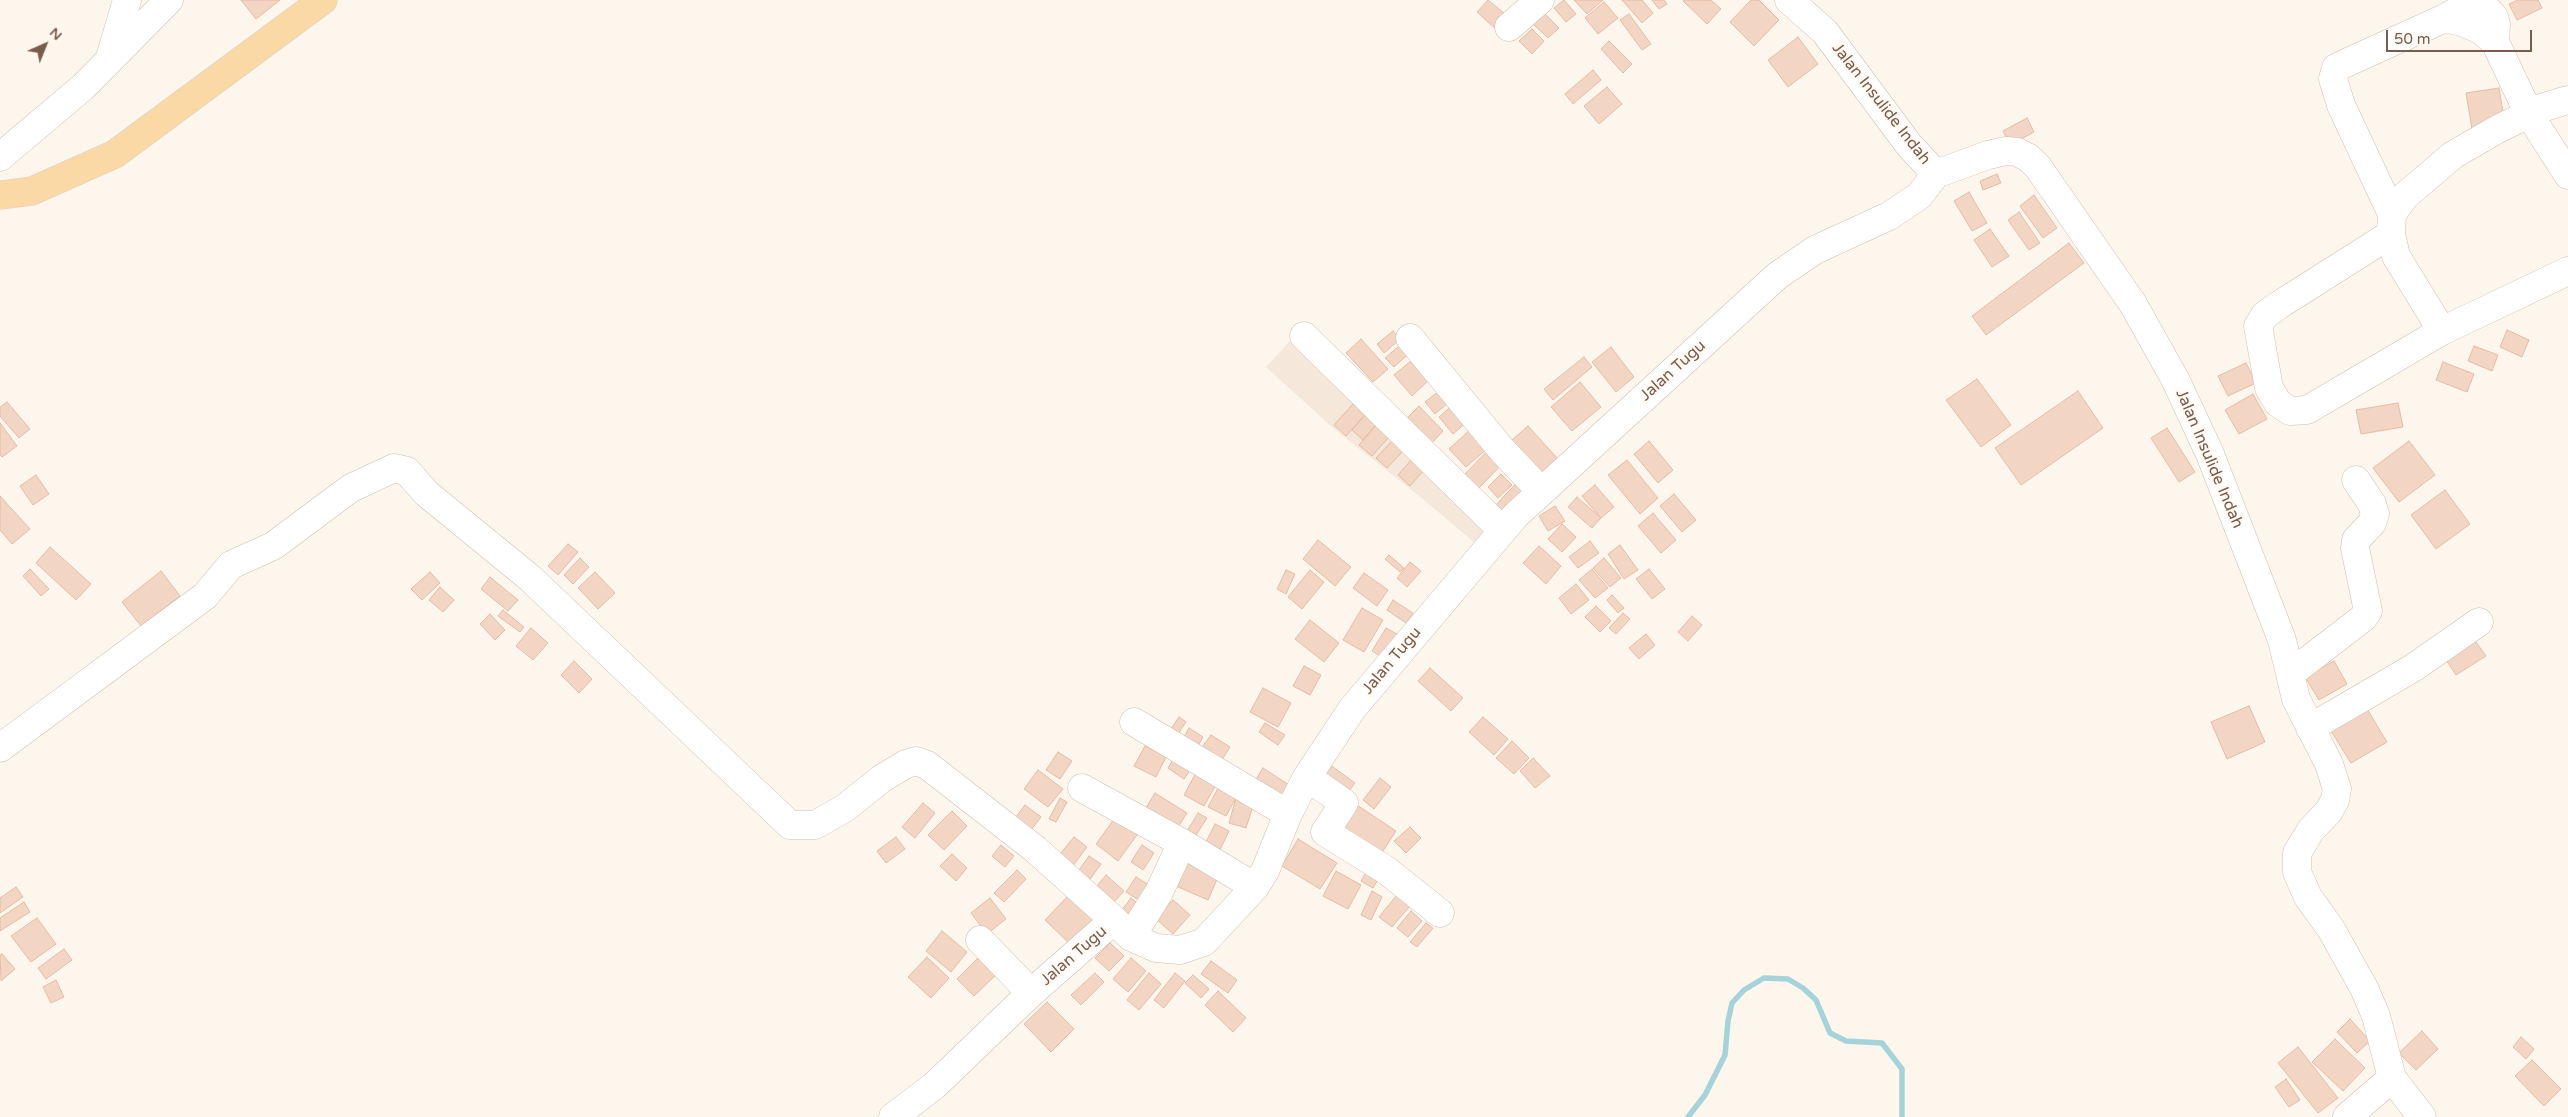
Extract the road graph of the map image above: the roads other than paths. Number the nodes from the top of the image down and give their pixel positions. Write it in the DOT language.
graph roads {
  1 [pos="127,0"];
  2 [pos="169,0"];
  3 [pos="323,0"];
  4 [pos="1540,0"];
  5 [pos="1789,0"];
  6 [pos="1510,27"];
  7 [pos="109,62"];
  8 [pos="2568,100"];
  9 [pos="2529,114"];
  10 [pos="0,157"];
  11 [pos="1936,174"];
  12 [pos="2568,175"];
  13 [pos="0,195"];
  14 [pos="2392,224"];
  15 [pos="2568,271"];
  16 [pos="2442,331"];
  17 [pos="1304,336"];
  18 [pos="1410,338"];
  19 [pos="2356,480"];
  20 [pos="1541,491"];
  21 [pos="1502,530"];
  22 [pos="2479,622"];
  23 [pos="2290,674"];
  24 [pos="1134,722"];
  25 [pos="2310,728"];
  26 [pos="0,748"];
  27 [pos="1308,777"];
  28 [pos="1082,788"];
  29 [pos="1288,814"];
  30 [pos="1182,842"];
  31 [pos="1255,887"];
  32 [pos="1440,913"];
  33 [pos="1123,929"];
  34 [pos="980,940"];
  35 [pos="1031,993"];
  36 [pos="2392,1078"];
  37 [pos="893,1117"];
  38 [pos="2347,1117"];
  39 [pos="2422,1117"];
  1 -- 7 [label="street"];
  2 -- 7 [label="street"];
  3 -- 13 [label="main road"];
  4 -- 6 [label="street"];
  5 -- 11 [label="street, Jalan Insulide Indah"];
  7 -- 10 [label="street"];
  8 -- 9 [label="street"];
  9 -- 12 [label="street"];
  9 -- 14 [label="street"];
  9 -- 14 [label="street"];
  11 -- 20 [label="street, Jalan Tugu"];
  11 -- 23 [label="street, Jalan Insulide Indah"];
  14 -- 16 [label="street"];
  14 -- 16 [label="street"];
  15 -- 16 [label="street"];
  17 -- 21 [label="street"];
  18 -- 20 [label="street"];
  19 -- 23 [label="street"];
  20 -- 21 [label="street, Jalan Tugu"];
  21 -- 27 [label="street, Jalan Tugu"];
  22 -- 25 [label="street"];
  23 -- 25 [label="street, Jalan Insulide Indah"];
  24 -- 29 [label="street"];
  25 -- 36 [label="street, Jalan Insulide Indah"];
  26 -- 33 [label="street"];
  27 -- 29 [label="street, Jalan Tugu"];
  27 -- 32 [label="street"];
  28 -- 30 [label="street"];
  29 -- 31 [label="street, Jalan Tugu"];
  30 -- 31 [label="street"];
  30 -- 33 [label="street"];
  31 -- 33 [label="street, Jalan Tugu"];
  33 -- 35 [label="street, Jalan Tugu"];
  34 -- 35 [label="street"];
  35 -- 37 [label="street, Jalan Tugu"];
  36 -- 38 [label="street"];
  36 -- 39 [label="street"];
}
